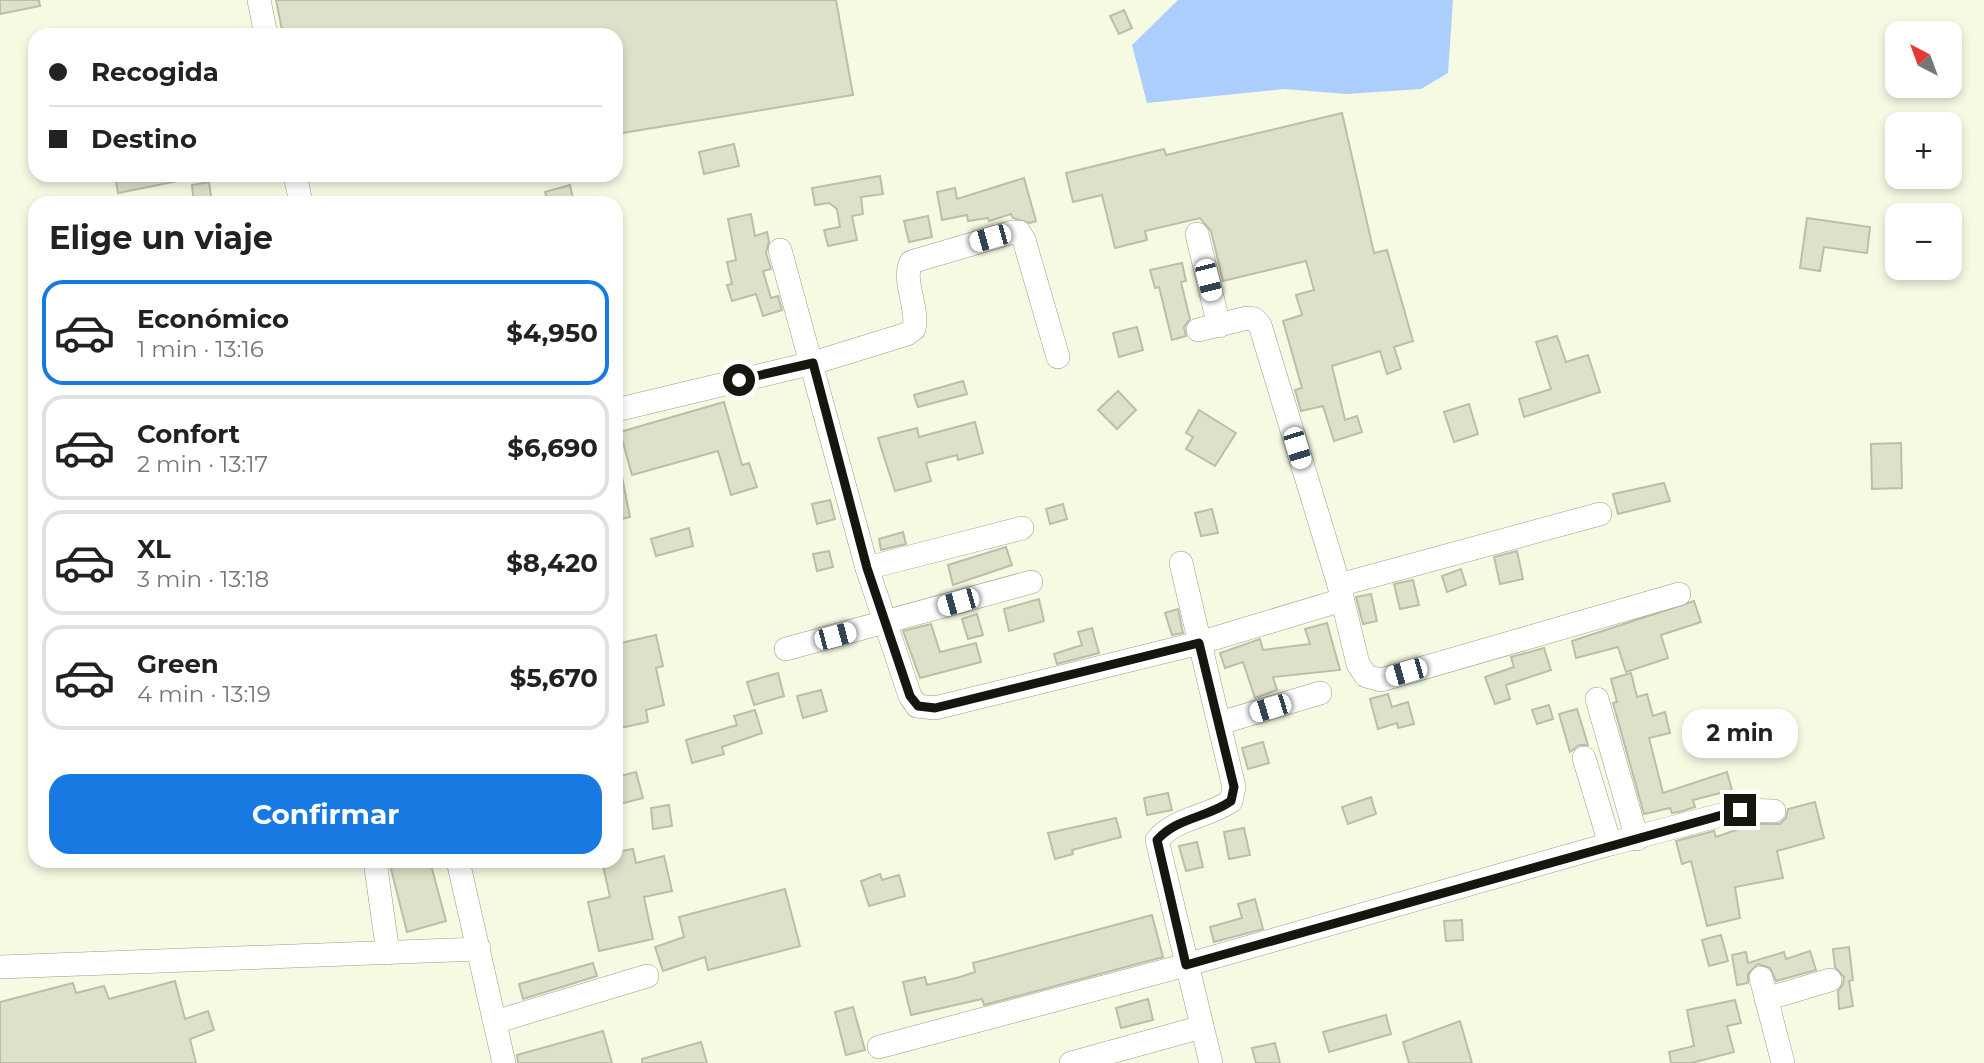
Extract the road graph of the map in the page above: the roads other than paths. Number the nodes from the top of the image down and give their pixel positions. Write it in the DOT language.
graph roads {
  1 [pos="259,0"];
  2 [pos="265,28"];
  3 [pos="1197,234"];
  4 [pos="780,250"];
  5 [pos="1058,357"];
  6 [pos="813,363"];
  7 [pos="623,408"];
  8 [pos="1600,514"];
  9 [pos="1022,528"];
  10 [pos="1181,563"];
  11 [pos="867,568"];
  12 [pos="1031,582"];
  13 [pos="1341,593"];
  14 [pos="1679,594"];
  15 [pos="884,623"];
  16 [pos="1199,643"];
  17 [pos="786,649"];
  18 [pos="1320,693"];
  19 [pos="1597,699"];
  20 [pos="1220,723"];
  21 [pos="1584,758"];
  22 [pos="1774,811"];
  23 [pos="1637,839"];
  24 [pos="1611,844"];
  25 [pos="376,868"];
  26 [pos="460,868"];
  27 [pos="479,949"];
  28 [pos="388,953"];
  29 [pos="1186,965"];
  30 [pos="0,967"];
  31 [pos="647,976"];
  32 [pos="1830,980"];
  33 [pos="495,1022"];
  34 [pos="1202,1027"];
  35 [pos="879,1047"];
  36 [pos="504,1063"];
  37 [pos="1071,1063"];
  38 [pos="1211,1063"];
  39 [pos="1783,1063"];
  1 -- 2 [label="street"];
  3 -- 13 [label="street"];
  4 -- 6 [label="street"];
  5 -- 6 [label="street"];
  6 -- 7 [label="street"];
  6 -- 11 [label="street"];
  8 -- 13 [label="street"];
  9 -- 11 [label="street"];
  10 -- 16 [label="street"];
  11 -- 15 [label="street"];
  12 -- 15 [label="street"];
  13 -- 14 [label="street"];
  13 -- 16 [label="street"];
  15 -- 16 [label="street"];
  15 -- 17 [label="street"];
  16 -- 20 [label="street"];
  18 -- 20 [label="street"];
  19 -- 23 [label="street"];
  20 -- 29 [label="street"];
  21 -- 24 [label="street"];
  22 -- 23 [label="street"];
  23 -- 24 [label="street"];
  24 -- 29 [label="street"];
  25 -- 28 [label="street"];
  26 -- 27 [label="street"];
  27 -- 28 [label="street"];
  27 -- 33 [label="street"];
  28 -- 30 [label="street"];
  29 -- 34 [label="street"];
  29 -- 35 [label="street"];
  31 -- 33 [label="street"];
  32 -- 39 [label="street"];
  33 -- 36 [label="street"];
  34 -- 37 [label="street"];
  34 -- 38 [label="street"];
}
